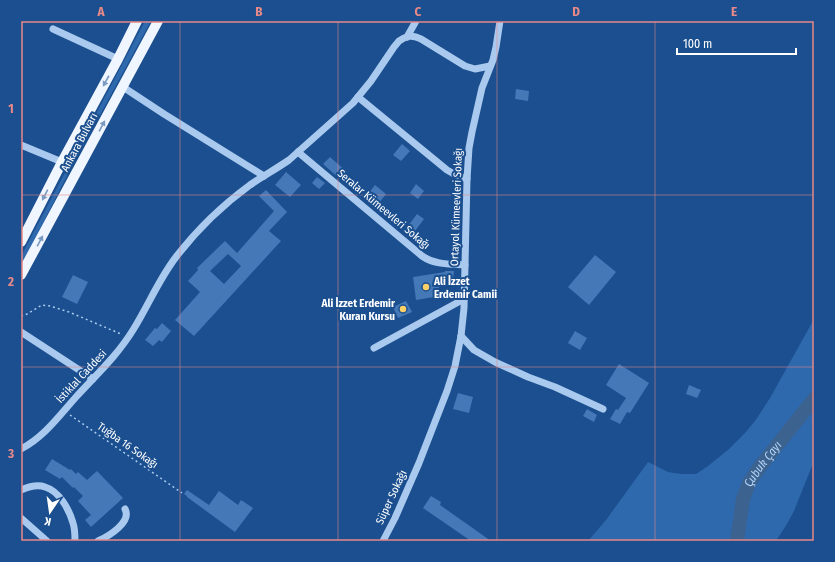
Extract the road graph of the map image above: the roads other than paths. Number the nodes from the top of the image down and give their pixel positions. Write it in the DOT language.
graph roads {
  1 [pos="137,21"];
  2 [pos="158,21"];
  3 [pos="411,21"];
  4 [pos="416,21"];
  5 [pos="500,21"];
  6 [pos="53,29"];
  7 [pos="407,37"];
  8 [pos="118,59"];
  9 [pos="490,66"];
  10 [pos="123,87"];
  11 [pos="358,97"];
  12 [pos="21,145"];
  13 [pos="298,152"];
  14 [pos="62,162"];
  15 [pos="264,176"];
  16 [pos="467,178"];
  17 [pos="21,242"];
  18 [pos="465,265"];
  19 [pos="21,275"];
  20 [pos="464,299"];
  21 [pos="21,332"];
  22 [pos="461,336"];
  23 [pos="374,348"];
  24 [pos="93,379"];
  25 [pos="603,409"];
  26 [pos="21,449"];
  27 [pos="419,463"];
  28 [pos="21,490"];
  29 [pos="125,509"];
  30 [pos="21,518"];
  31 [pos="47,541"];
  32 [pos="75,541"];
  33 [pos="98,541"];
  34 [pos="383,541"];
  1 -- 8 [label="main road, Ankara Bulvarı"];
  2 -- 10 [label="main road, Ankara Bulvarı"];
  3 -- 7 [label="street"];
  4 -- 7 [label="street"];
  5 -- 9 [label="street, Ortayol Kümeevleri Sokağı"];
  6 -- 8 [label="street"];
  7 -- 9 [label="street"];
  7 -- 11 [label="street"];
  8 -- 14 [label="main road, Ankara Bulvarı, one-way"];
  9 -- 16 [label="street, Ortayol Kümeevleri Sokağı"];
  10 -- 15 [label="street"];
  19 -- 10 [label="main road, Ankara Bulvarı, one-way"];
  11 -- 13 [label="street"];
  11 -- 16 [label="street"];
  12 -- 14 [label="street"];
  13 -- 15 [label="street"];
  13 -- 18 [label="street, Seralar Kümeevleri Sokağı"];
  14 -- 17 [label="main road, Ankara Bulvarı, one-way"];
  15 -- 24 [label="street, İstiklal Caddesi"];
  16 -- 18 [label="street, Ortayol Kümeevleri Sokağı"];
  18 -- 20 [label="street, Ortayol Kümeevleri Sokağı"];
  20 -- 22 [label="street, Ortayol Kümeevleri Sokağı"];
  20 -- 23 [label="street"];
  21 -- 24 [label="street"];
  22 -- 25 [label="street"];
  22 -- 27 [label="street, Ortayol Kümeevleri Sokağı"];
  24 -- 26 [label="street, İstiklal Caddesi"];
  27 -- 34 [label="street, Süper Sokağı"];
  28 -- 32 [label="street"];
  29 -- 33 [label="street"];
  30 -- 31 [label="street"];
}
